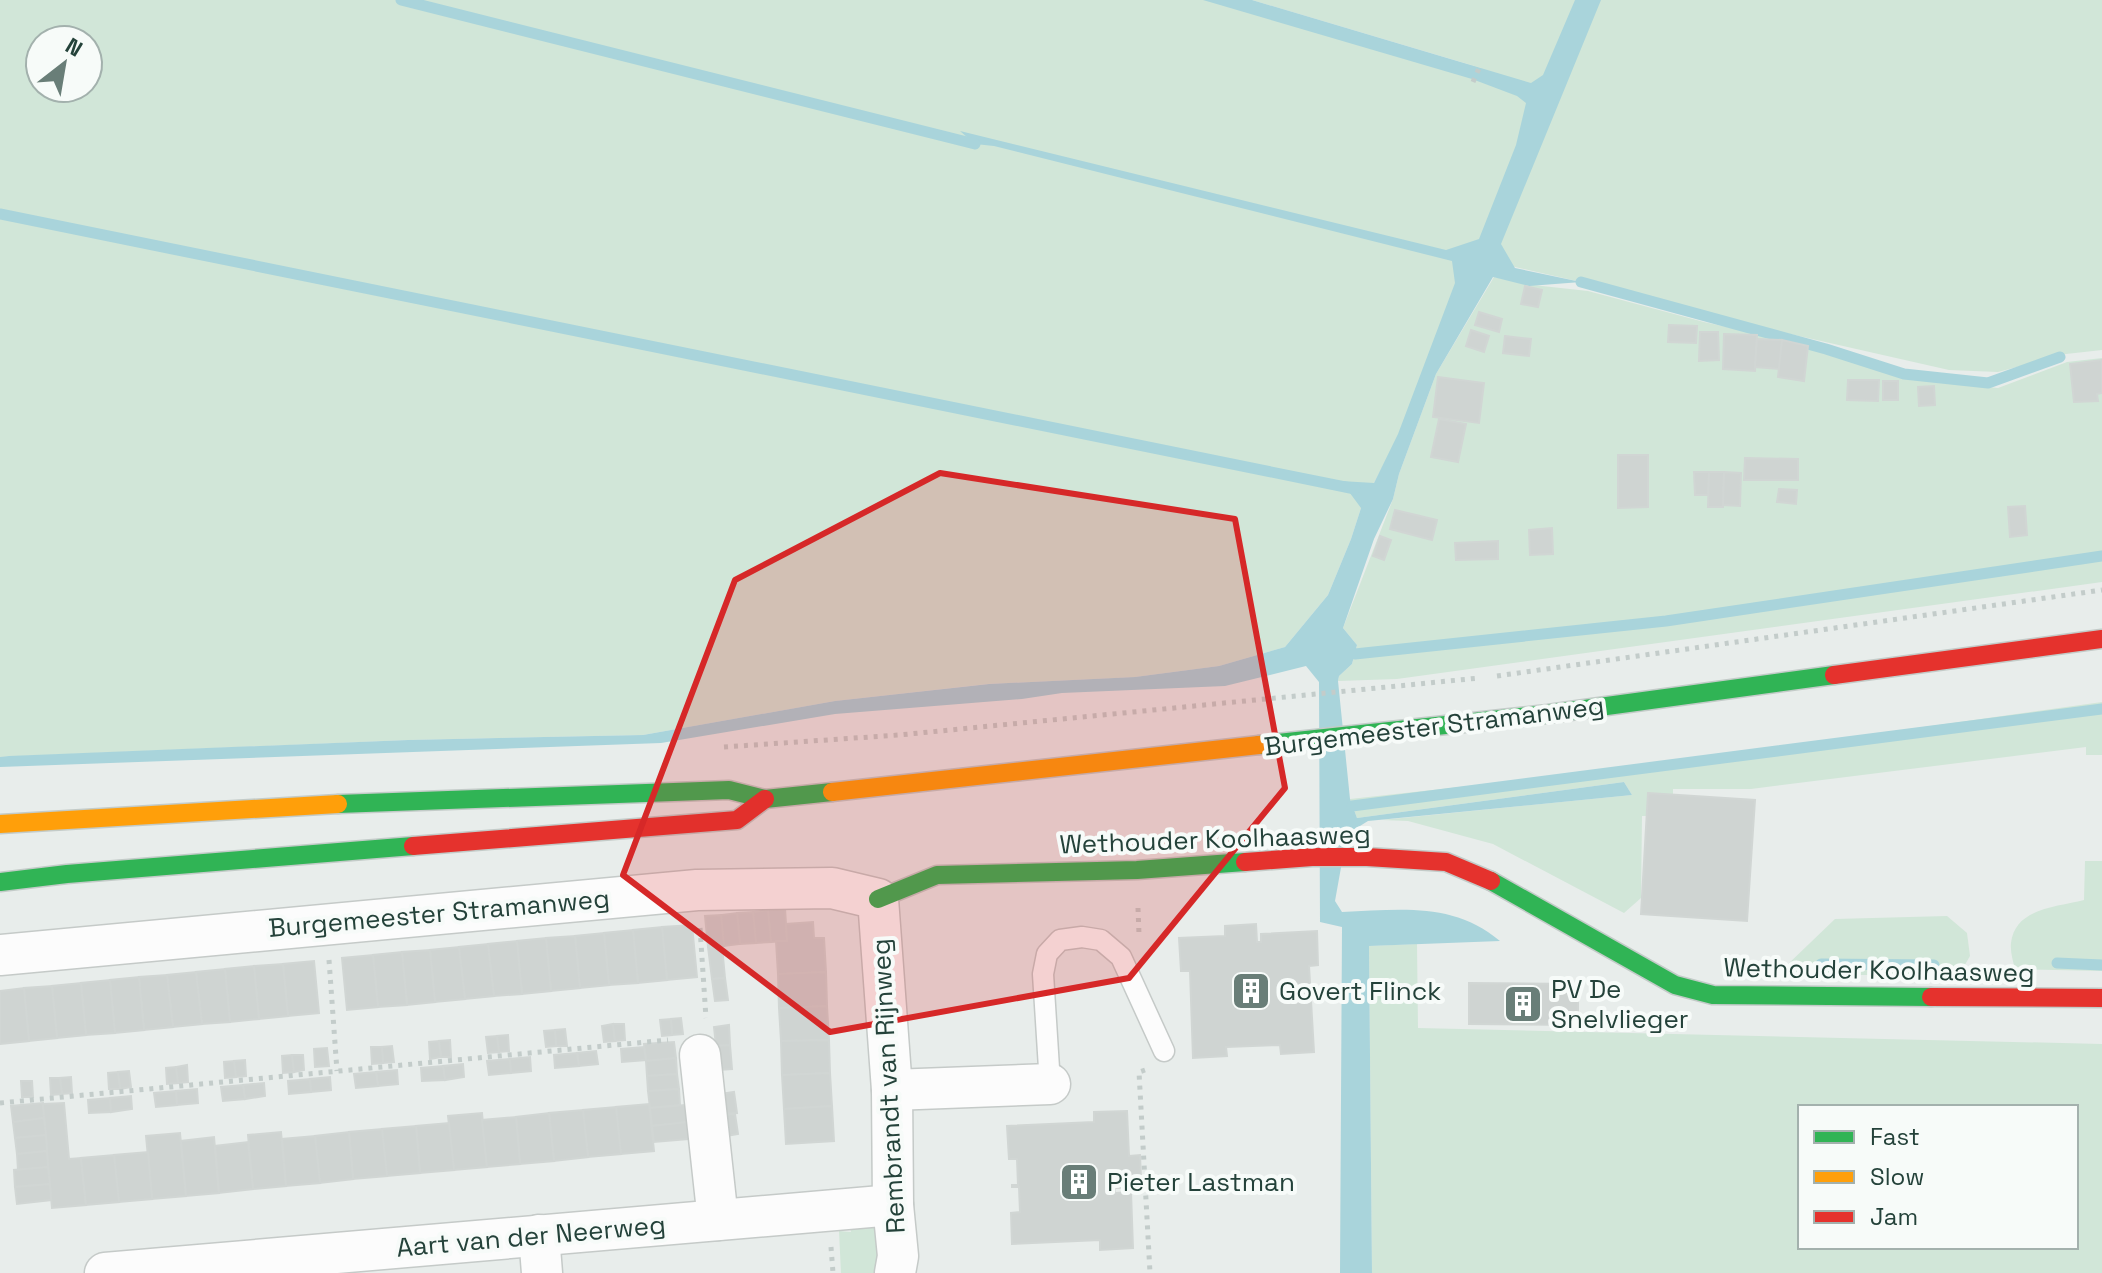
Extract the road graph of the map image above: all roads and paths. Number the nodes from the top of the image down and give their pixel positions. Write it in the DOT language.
graph roads {
  1 [pos="1480,66"];
  2 [pos="1473,82"];
  3 [pos="2102,590"];
  4 [pos="2102,639"];
  5 [pos="714,748"];
  6 [pos="765,799"];
  7 [pos="0,824"];
  8 [pos="0,882"];
  9 [pos="697,890"];
  10 [pos="878,899"];
  11 [pos="326,923"];
  12 [pos="0,955"];
  13 [pos="2102,998"];
  14 [pos="696,1038"];
  15 [pos="1164,1051"];
  16 [pos="337,1071"];
  17 [pos="1050,1084"];
  18 [pos="892,1090"];
  19 [pos="0,1103"];
  20 [pos="893,1205"];
  21 [pos="718,1220"];
  22 [pos="540,1254"];
  23 [pos="225,1268"];
  24 [pos="105,1273"];
  25 [pos="895,1273"];
  1 -- 2 [label="path"];
  3 -- 5 [label="path, Burgemeester Stramanweg"];
  4 -- 6 [label="main road, Burgemeester Stramanweg"];
  6 -- 7 [label="main road, Burgemeester Stramanweg"];
  6 -- 8 [label="main road, Burgemeester Stramanweg"];
  9 -- 10 [label="street, Burgemeester Stramanweg"];
  9 -- 11 [label="street, Burgemeester Stramanweg"];
  9 -- 14 [label="path"];
  10 -- 13 [label="main road, Wethouder Koolhaasweg"];
  10 -- 18 [label="street, Rembrandt van Rijnweg"];
  11 -- 12 [label="street, Burgemeester Stramanweg"];
  11 -- 16 [label="path"];
  14 -- 16 [label="path"];
  14 -- 21 [label="street"];
  15 -- 17 [label="lane"];
  16 -- 19 [label="path"];
  17 -- 18 [label="street"];
  18 -- 20 [label="street, Rembrandt van Rijnweg"];
  20 -- 21 [label="street, Aart van der Neerweg"];
  20 -- 25 [label="street, Rembrandt van Rijnweg"];
  21 -- 22 [label="street, Aart van der Neerweg"];
  22 -- 23 [label="street, Aart van der Neerweg"];
  23 -- 24 [label="street, Aart van der Neerweg"];
}
